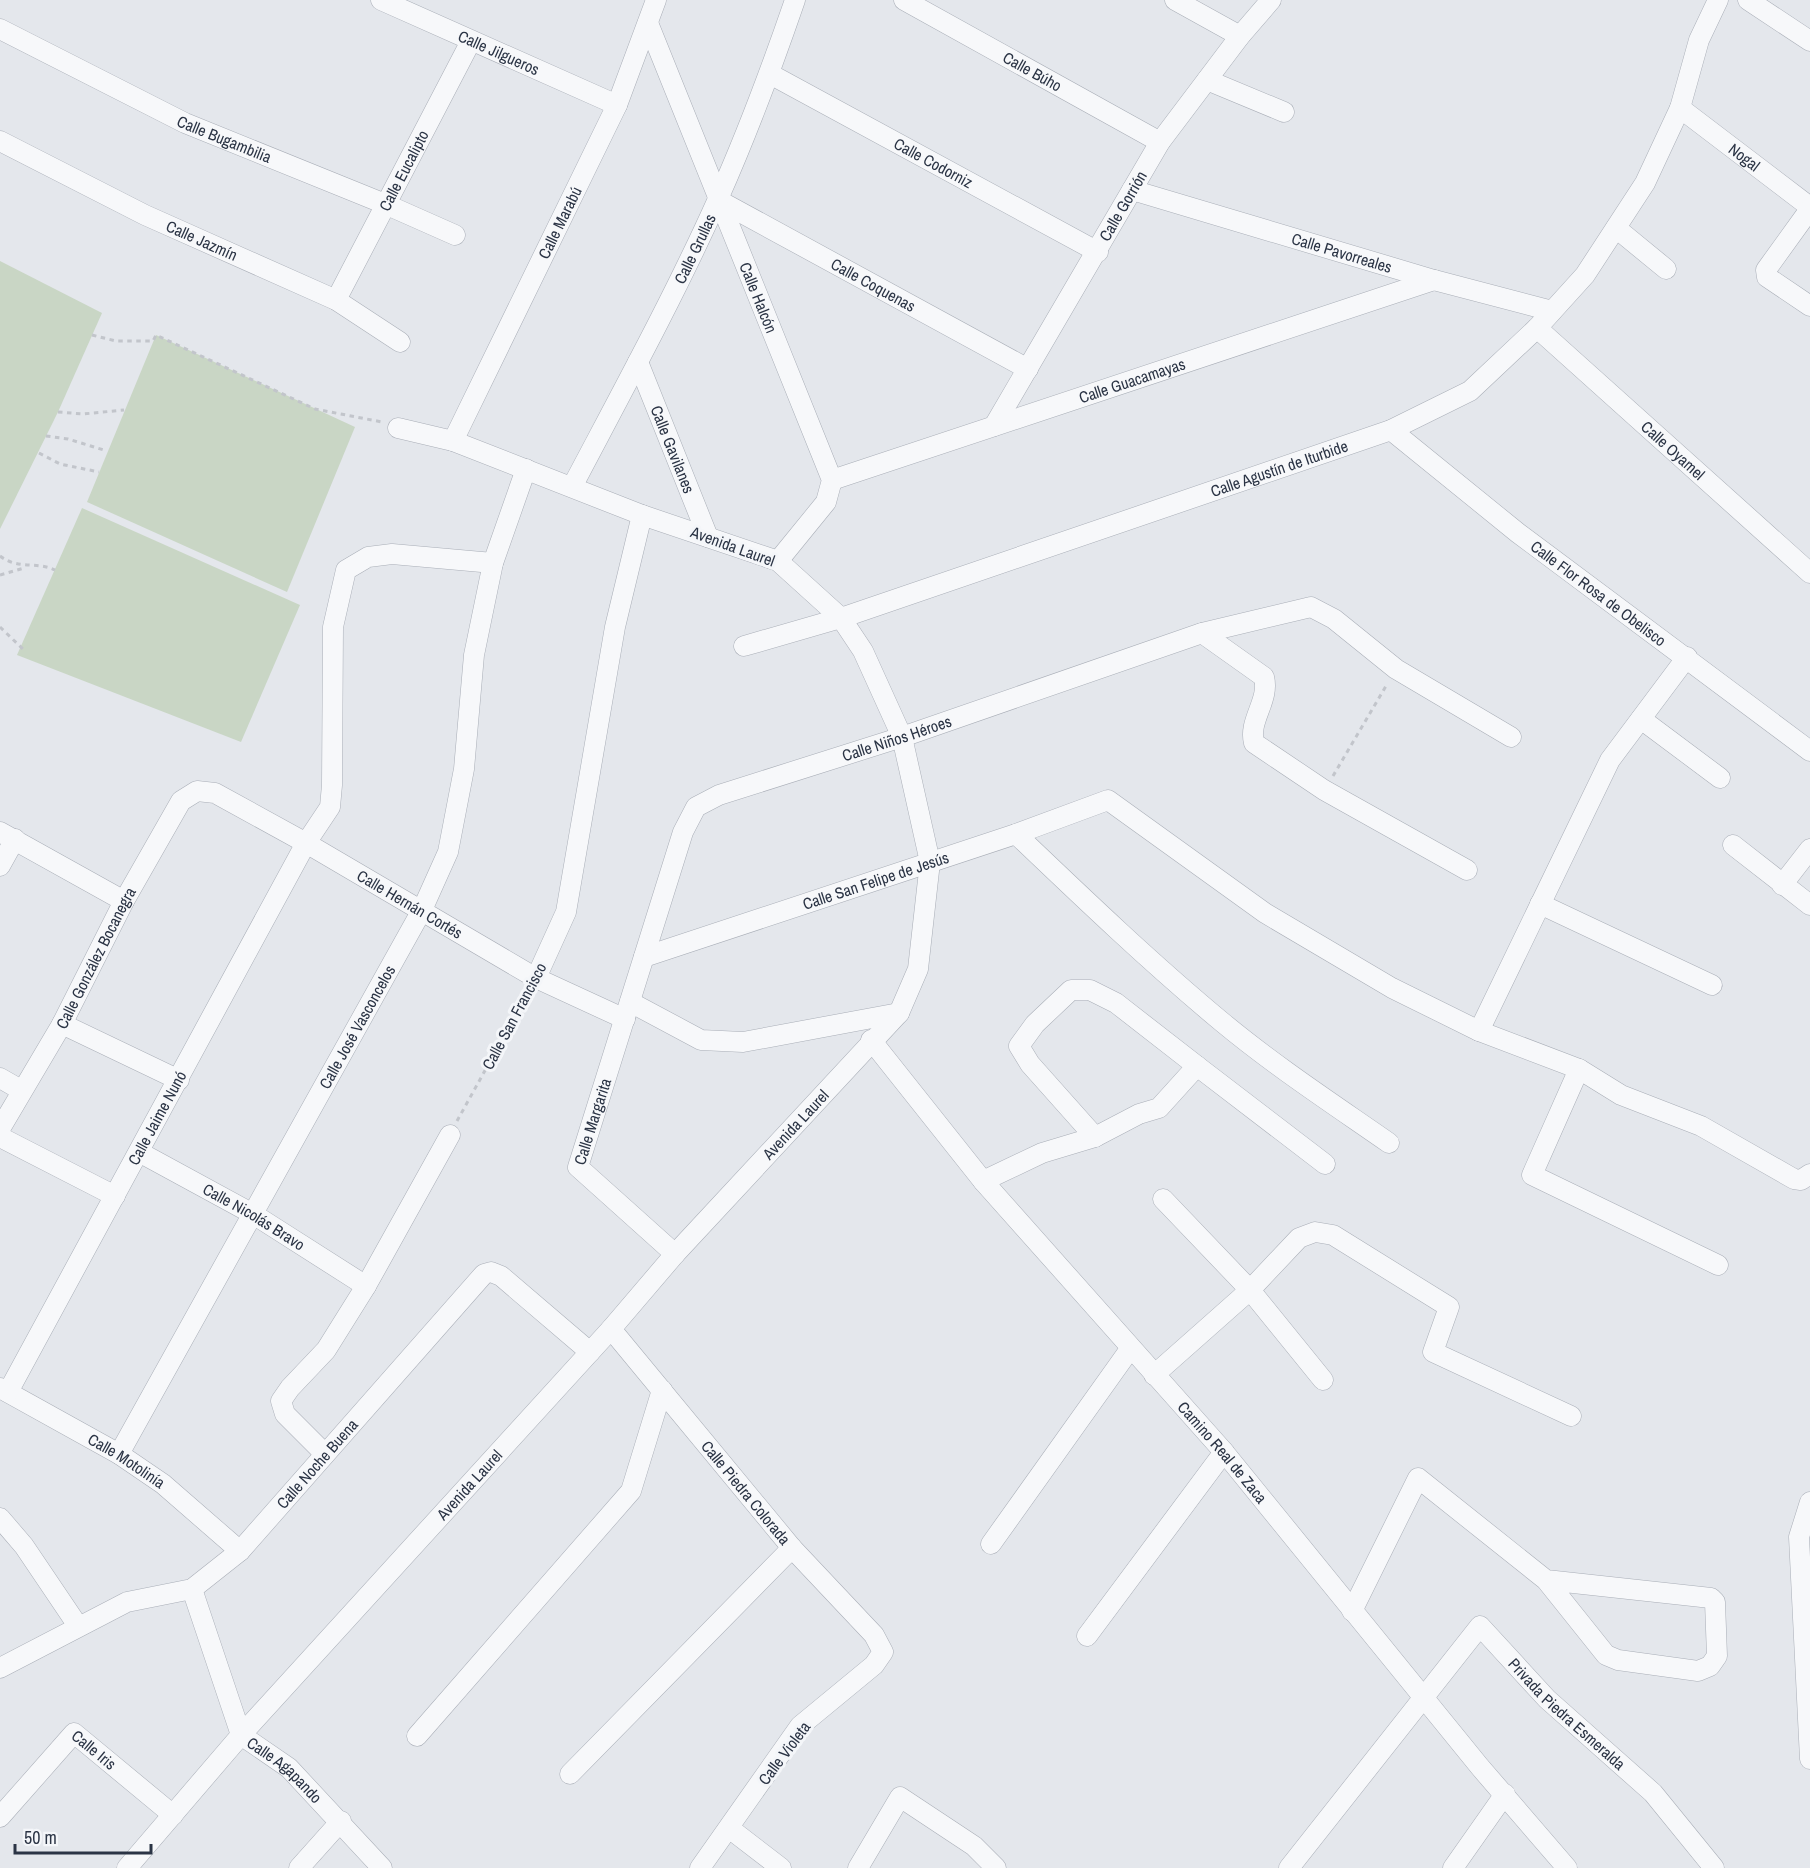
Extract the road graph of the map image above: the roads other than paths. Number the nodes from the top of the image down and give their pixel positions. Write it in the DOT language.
graph roads {
  1 [pos="381,0"];
  2 [pos="656,0"];
  3 [pos="795,0"];
  4 [pos="904,0"];
  5 [pos="1175,0"];
  6 [pos="1271,0"];
  7 [pos="1718,0"];
  8 [pos="1748,0"];
  9 [pos="648,23"];
  10 [pos="0,29"];
  11 [pos="1240,36"];
  12 [pos="471,41"];
  13 [pos="1810,41"];
  14 [pos="770,74"];
  15 [pos="1207,80"];
  16 [pos="617,105"];
  17 [pos="1680,108"];
  18 [pos="1284,112"];
  19 [pos="0,141"];
  20 [pos="1160,142"];
  21 [pos="1132,190"];
  22 [pos="718,200"];
  23 [pos="385,204"];
  24 [pos="1810,208"];
  25 [pos="1617,228"];
  26 [pos="455,235"];
  27 [pos="1098,252"];
  28 [pos="1666,269"];
  29 [pos="1434,280"];
  30 [pos="336,300"];
  31 [pos="1810,306"];
  32 [pos="1552,311"];
  33 [pos="1537,328"];
  34 [pos="400,342"];
  35 [pos="638,362"];
  36 [pos="1028,369"];
  37 [pos="994,426"];
  38 [pos="398,428"];
  39 [pos="1390,430"];
  40 [pos="453,441"];
  41 [pos="526,469"];
  42 [pos="832,480"];
  43 [pos="572,487"];
  44 [pos="642,515"];
  45 [pos="708,537"];
  46 [pos="778,561"];
  47 [pos="494,563"];
  48 [pos="1810,573"];
  49 [pos="841,618"];
  50 [pos="1202,633"];
  51 [pos="744,646"];
  52 [pos="1687,657"];
  53 [pos="1641,719"];
  54 [pos="902,737"];
  55 [pos="1511,737"];
  56 [pos="1810,751"];
  57 [pos="1720,778"];
  58 [pos="196,791"];
  59 [pos="1016,834"];
  60 [pos="8,835"];
  61 [pos="306,843"];
  62 [pos="1733,846"];
  63 [pos="1810,849"];
  64 [pos="930,862"];
  65 [pos="0,866"];
  66 [pos="1467,870"];
  67 [pos="1782,885"];
  68 [pos="124,901"];
  69 [pos="1540,904"];
  70 [pos="1810,905"];
  71 [pos="422,910"];
  72 [pos="644,957"];
  73 [pos="537,978"];
  74 [pos="1712,985"];
  75 [pos="627,1011"];
  76 [pos="899,1013"];
  77 [pos="62,1024"];
  78 [pos="1479,1031"];
  79 [pos="871,1040"];
  80 [pos="1197,1066"];
  81 [pos="1579,1069"];
  82 [pos="0,1078"];
  83 [pos="179,1080"];
  84 [pos="21,1090"];
  85 [pos="0,1129"];
  86 [pos="450,1135"];
  87 [pos="0,1137"];
  88 [pos="1095,1137"];
  89 [pos="1389,1143"];
  90 [pos="139,1152"];
  91 [pos="1325,1164"];
  92 [pos="1810,1174"];
  93 [pos="983,1181"];
  94 [pos="115,1196"];
  95 [pos="1163,1199"];
  96 [pos="253,1215"];
  97 [pos="675,1254"];
  98 [pos="1718,1265"];
  99 [pos="366,1286"];
  100 [pos="1250,1290"];
  101 [pos="611,1329"];
  102 [pos="1130,1349"];
  103 [pos="590,1352"];
  104 [pos="1154,1375"];
  105 [pos="1323,1380"];
  106 [pos="4,1390"];
  107 [pos="662,1390"];
  108 [pos="1571,1416"];
  109 [pos="1224,1452"];
  110 [pos="118,1454"];
  111 [pos="325,1454"];
  112 [pos="1810,1502"];
  113 [pos="0,1518"];
  114 [pos="991,1544"];
  115 [pos="792,1548"];
  116 [pos="240,1551"];
  117 [pos="1546,1580"];
  118 [pos="192,1589"];
  119 [pos="1352,1611"];
  120 [pos="78,1626"];
  121 [pos="1087,1636"];
  122 [pos="883,1652"];
  123 [pos="0,1668"];
  124 [pos="1424,1697"];
  125 [pos="241,1735"];
  126 [pos="417,1736"];
  127 [pos="1810,1759"];
  128 [pos="570,1774"];
  129 [pos="1505,1794"];
  130 [pos="173,1815"];
  131 [pos="0,1817"];
  132 [pos="340,1821"];
  133 [pos="729,1828"];
  134 [pos="127,1868"];
  135 [pos="299,1868"];
  136 [pos="382,1868"];
  137 [pos="700,1868"];
  138 [pos="781,1868"];
  139 [pos="858,1868"];
  140 [pos="996,1868"];
  141 [pos="1289,1868"];
  142 [pos="1453,1868"];
  143 [pos="1567,1868"];
  144 [pos="1714,1868"];
  1 -- 12 [label="street, Calle Jilgueros"];
  2 -- 9 [label="street, Calle Marabú"];
  3 -- 14 [label="street, Calle Grullas"];
  4 -- 20 [label="street, Calle Búho"];
  5 -- 11 [label="street"];
  6 -- 11 [label="street, Calle Gorrión"];
  7 -- 17 [label="street, Calle Agustín de Iturbide"];
  8 -- 13 [label="street"];
  9 -- 16 [label="street, Calle Marabú"];
  9 -- 22 [label="street, Calle Halcón"];
  10 -- 23 [label="street, Calle Bugambilia"];
  11 -- 15 [label="street, Calle Gorrión"];
  12 -- 16 [label="street, Calle Jilgueros"];
  12 -- 23 [label="street, Calle Eucalipto"];
  14 -- 22 [label="street, Calle Grullas"];
  14 -- 27 [label="street, Calle Codorniz"];
  15 -- 18 [label="street"];
  15 -- 20 [label="street, Calle Gorrión"];
  16 -- 40 [label="street, Calle Marabú"];
  17 -- 24 [label="street, Nogal"];
  17 -- 25 [label="street, Calle Agustín de Iturbide"];
  19 -- 30 [label="street, Calle Jazmín"];
  20 -- 21 [label="street, Calle Gorrión"];
  21 -- 27 [label="street, Calle Gorrión"];
  21 -- 29 [label="street, Calle Pavorreales"];
  22 -- 35 [label="street, Calle Grullas"];
  22 -- 36 [label="street, Calle Coquenas"];
  22 -- 42 [label="street, Calle Halcón"];
  23 -- 26 [label="street, Calle Bugambilia"];
  23 -- 30 [label="street, Calle Eucalipto"];
  24 -- 31 [label="street"];
  25 -- 28 [label="street"];
  25 -- 32 [label="street, Calle Agustín de Iturbide"];
  27 -- 36 [label="street, Calle Gorrión"];
  29 -- 32 [label="street, Calle Pavorreales"];
  29 -- 37 [label="street, Calle Guacamayas"];
  30 -- 34 [label="street, Calle Jazmín"];
  32 -- 33 [label="street, Calle Agustín de Iturbide"];
  33 -- 39 [label="street, Calle Agustín de Iturbide"];
  33 -- 48 [label="street, Calle Oyamel"];
  35 -- 43 [label="street, Calle Grullas"];
  35 -- 45 [label="street, Calle Gavilanes"];
  36 -- 37 [label="street, Calle Gorrión"];
  37 -- 42 [label="street, Calle Guacamayas"];
  38 -- 40 [label="street, Avenida Laurel"];
  39 -- 49 [label="street, Calle Agustín de Iturbide"];
  39 -- 52 [label="street, Calle Flor Rosa de Obelisco"];
  40 -- 41 [label="street, Avenida Laurel"];
  41 -- 43 [label="street, Avenida Laurel"];
  41 -- 47 [label="street, Calle José Vasconcelos"];
  42 -- 46 [label="street"];
  43 -- 44 [label="street, Avenida Laurel"];
  44 -- 45 [label="street, Avenida Laurel"];
  44 -- 73 [label="street, Calle San Francisco"];
  45 -- 46 [label="street, Avenida Laurel"];
  46 -- 49 [label="street, Avenida Laurel"];
  47 -- 61 [label="street"];
  47 -- 71 [label="street, Calle José Vasconcelos"];
  49 -- 51 [label="street, Calle Agustín de Iturbide"];
  49 -- 54 [label="street, Avenida Laurel"];
  50 -- 54 [label="street, Calle Niños Héroes"];
  50 -- 55 [label="street, Calle Niños Héroes"];
  50 -- 66 [label="street"];
  52 -- 53 [label="street"];
  52 -- 56 [label="street, Calle Flor Rosa de Obelisco"];
  53 -- 57 [label="street"];
  53 -- 69 [label="street"];
  54 -- 64 [label="street, Avenida Laurel"];
  54 -- 72 [label="street, Calle Niños Héroes"];
  58 -- 61 [label="street, Calle Hernán Cortés"];
  58 -- 68 [label="street, Calle González Bocanegra"];
  59 -- 64 [label="street, Calle San Felipe de Jesús"];
  59 -- 78 [label="street, Calle San Felipe de Jesús"];
  59 -- 89 [label="street"];
  60 -- 65 [label="street"];
  60 -- 68 [label="street"];
  61 -- 71 [label="street, Calle Hernán Cortés"];
  61 -- 83 [label="street, Calle Jaime Nunó"];
  62 -- 67 [label="street"];
  63 -- 67 [label="street"];
  64 -- 72 [label="street, Calle San Felipe de Jesús"];
  64 -- 76 [label="street, Avenida Laurel"];
  67 -- 70 [label="street"];
  68 -- 77 [label="street, Calle González Bocanegra"];
  69 -- 74 [label="street"];
  69 -- 78 [label="street"];
  71 -- 73 [label="street, Calle Hernán Cortés"];
  71 -- 96 [label="street, Calle José Vasconcelos"];
  72 -- 75 [label="street, Calle Niños Héroes"];
  73 -- 75 [label="street, Calle Hernán Cortés"];
  75 -- 76 [label="street, Calle Hernán Cortés"];
  75 -- 97 [label="street, Calle Margarita"];
  76 -- 79 [label="street, Avenida Laurel"];
  77 -- 83 [label="street"];
  77 -- 84 [label="street, Calle González Bocanegra"];
  78 -- 81 [label="street"];
  79 -- 93 [label="street, Camino Real de Zaca"];
  79 -- 97 [label="street, Avenida Laurel"];
  80 -- 88 [label="street"];
  80 -- 88 [label="street"];
  80 -- 91 [label="street"];
  81 -- 92 [label="street"];
  81 -- 98 [label="street"];
  82 -- 84 [label="street"];
  83 -- 90 [label="street, Calle Jaime Nunó"];
  84 -- 85 [label="street, Calle González Bocanegra"];
  86 -- 99 [label="street"];
  87 -- 94 [label="street"];
  88 -- 93 [label="street"];
  90 -- 94 [label="street, Calle Jaime Nunó"];
  90 -- 96 [label="street, Calle Nicolás Bravo"];
  93 -- 102 [label="street, Camino Real de Zaca"];
  94 -- 106 [label="street, Calle Jaime Nunó"];
  95 -- 100 [label="street"];
  96 -- 99 [label="street, Calle Nicolás Bravo"];
  96 -- 110 [label="street, Calle José Vasconcelos"];
  97 -- 101 [label="street, Avenida Laurel"];
  99 -- 111 [label="street"];
  100 -- 104 [label="street"];
  100 -- 105 [label="street"];
  100 -- 108 [label="street"];
  101 -- 103 [label="street, Avenida Laurel"];
  101 -- 107 [label="street, Calle Piedra Colorada"];
  102 -- 104 [label="street, Camino Real de Zaca"];
  102 -- 114 [label="street"];
  103 -- 111 [label="street, Calle Noche Buena"];
  103 -- 125 [label="street, Avenida Laurel"];
  104 -- 109 [label="street, Camino Real de Zaca"];
  106 -- 110 [label="street, Calle Motolinía"];
  107 -- 115 [label="street, Calle Piedra Colorada"];
  107 -- 126 [label="street"];
  109 -- 119 [label="street, Camino Real de Zaca"];
  109 -- 121 [label="street"];
  110 -- 116 [label="street, Calle Motolinía"];
  111 -- 116 [label="street, Calle Noche Buena"];
  112 -- 127 [label="street"];
  113 -- 120 [label="street"];
  115 -- 122 [label="street, Calle Piedra Colorada"];
  115 -- 128 [label="street"];
  116 -- 118 [label="street, Calle Noche Buena"];
  117 -- 117 [label="street"];
  117 -- 119 [label="street"];
  118 -- 120 [label="street, Calle Noche Buena"];
  118 -- 125 [label="street, Calle Agapando"];
  119 -- 124 [label="street, Camino Real de Zaca"];
  120 -- 123 [label="street, Calle Noche Buena"];
  122 -- 133 [label="street, Calle Violeta"];
  124 -- 129 [label="street, Camino Real de Zaca"];
  124 -- 141 [label="street"];
  124 -- 144 [label="street, Privada Piedra Esmeralda"];
  125 -- 130 [label="street, Avenida Laurel"];
  125 -- 132 [label="street, Calle Agapando"];
  129 -- 142 [label="street"];
  129 -- 143 [label="street, Camino Real de Zaca"];
  130 -- 131 [label="street, Calle Iris"];
  130 -- 134 [label="street, Avenida Laurel"];
  132 -- 135 [label="street"];
  132 -- 136 [label="street, Calle Agapando"];
  133 -- 137 [label="street, Calle Violeta"];
  133 -- 138 [label="street"];
  139 -- 140 [label="street"];
}
